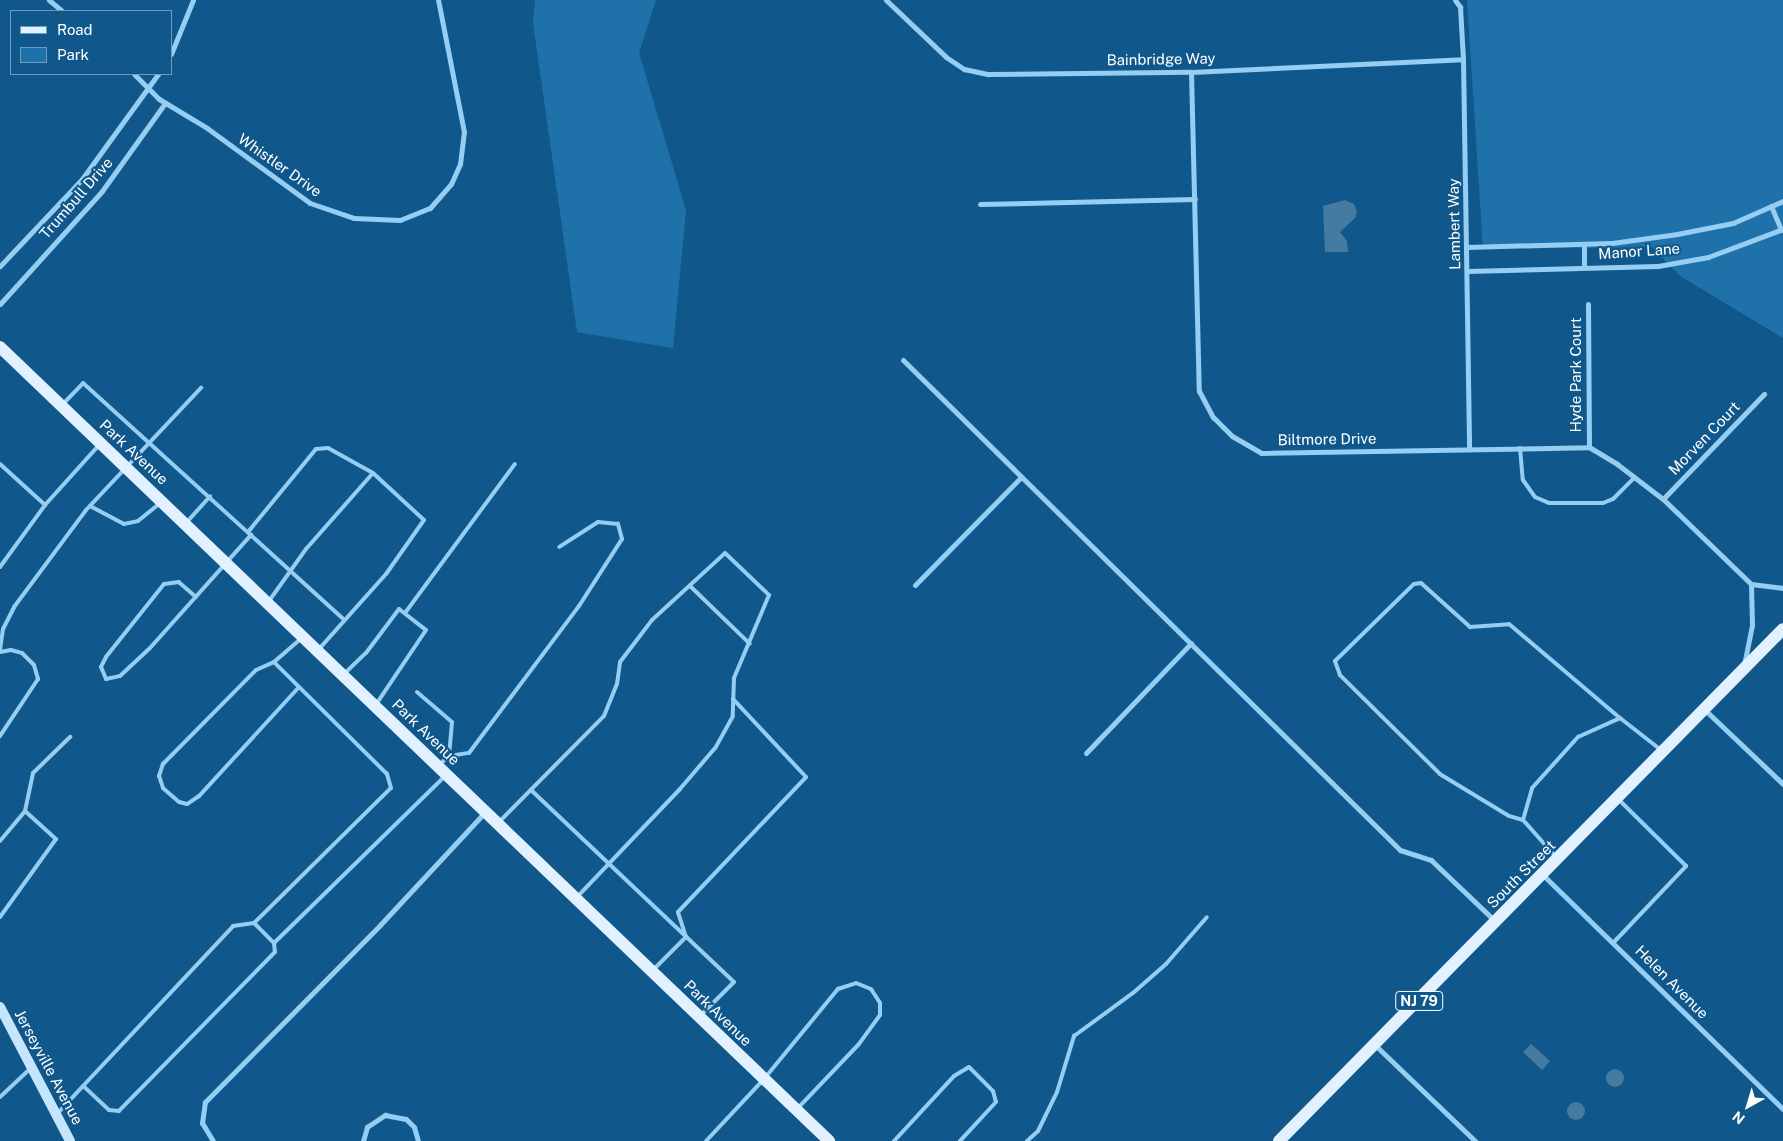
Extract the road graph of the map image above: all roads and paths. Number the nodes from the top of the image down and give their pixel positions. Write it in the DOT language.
graph roads {
  1 [pos="49,0"];
  2 [pos="193,0"];
  3 [pos="438,0"];
  4 [pos="887,0"];
  5 [pos="1456,0"];
  6 [pos="61,10"];
  7 [pos="172,52"];
  8 [pos="1463,59"];
  9 [pos="1192,72"];
  10 [pos="135,75"];
  11 [pos="157,75"];
  12 [pos="147,88"];
  13 [pos="166,103"];
  14 [pos="1194,199"];
  15 [pos="1783,201"];
  16 [pos="980,204"];
  17 [pos="1771,206"];
  18 [pos="1782,230"];
  19 [pos="1584,244"];
  20 [pos="1467,247"];
  21 [pos="0,266"];
  22 [pos="1584,267"];
  23 [pos="1467,272"];
  24 [pos="0,304"];
  25 [pos="1588,304"];
  26 [pos="0,347"];
  27 [pos="903,360"];
  28 [pos="201,388"];
  29 [pos="1764,394"];
  30 [pos="61,406"];
  31 [pos="101,443"];
  32 [pos="150,444"];
  33 [pos="1589,447"];
  34 [pos="1520,448"];
  35 [pos="1469,449"];
  36 [pos="0,464"];
  37 [pos="515,464"];
  38 [pos="127,468"];
  39 [pos="373,473"];
  40 [pos="1635,477"];
  41 [pos="1020,478"];
  42 [pos="210,496"];
  43 [pos="1663,499"];
  44 [pos="162,501"];
  45 [pos="45,506"];
  46 [pos="90,506"];
  47 [pos="186,523"];
  48 [pos="250,533"];
  49 [pos="559,547"];
  50 [pos="226,563"];
  51 [pos="0,568"];
  52 [pos="292,571"];
  53 [pos="915,584"];
  54 [pos="1751,584"];
  55 [pos="690,586"];
  56 [pos="1783,588"];
  57 [pos="196,597"];
  58 [pos="267,602"];
  59 [pos="405,613"];
  60 [pos="343,619"];
  61 [pos="1783,629"];
  62 [pos="303,636"];
  63 [pos="1191,643"];
  64 [pos="750,644"];
  65 [pos="0,651"];
  66 [pos="318,651"];
  67 [pos="274,662"];
  68 [pos="1742,672"];
  69 [pos="344,675"];
  70 [pos="299,687"];
  71 [pos="417,692"];
  72 [pos="733,699"];
  73 [pos="375,705"];
  74 [pos="1705,710"];
  75 [pos="1620,718"];
  76 [pos="0,736"];
  77 [pos="70,736"];
  78 [pos="1663,752"];
  79 [pos="1086,753"];
  80 [pos="449,756"];
  81 [pos="443,770"];
  82 [pos="1783,784"];
  83 [pos="531,790"];
  84 [pos="1618,799"];
  85 [pos="25,810"];
  86 [pos="485,812"];
  87 [pos="1523,820"];
  88 [pos="498,824"];
  89 [pos="0,841"];
  90 [pos="1558,860"];
  91 [pos="608,865"];
  92 [pos="1543,875"];
  93 [pos="576,898"];
  94 [pos="0,917"];
  95 [pos="1207,917"];
  96 [pos="1496,922"];
  97 [pos="254,923"];
  98 [pos="686,937"];
  99 [pos="1614,942"];
  100 [pos="274,943"];
  101 [pos="652,971"];
  102 [pos="0,1007"];
  103 [pos="699,1017"];
  104 [pos="1375,1045"];
  105 [pos="32,1066"];
  106 [pos="764,1079"];
  107 [pos="83,1086"];
  108 [pos="0,1097"];
  109 [pos="1783,1109"];
  110 [pos="797,1110"];
  111 [pos="57,1114"];
  112 [pos="70,1141"];
  113 [pos="213,1141"];
  114 [pos="363,1141"];
  115 [pos="418,1141"];
  116 [pos="706,1141"];
  117 [pos="829,1141"];
  118 [pos="894,1141"];
  119 [pos="960,1141"];
  120 [pos="1027,1141"];
  121 [pos="1279,1141"];
  122 [pos="1475,1141"];
  1 -- 6 [label="street"];
  2 -- 7 [label="street"];
  3 -- 13 [label="street, Whistler Drive"];
  4 -- 9 [label="street, Bainbridge Way"];
  5 -- 8 [label="street, Lambert Way"];
  8 -- 9 [label="street, Bainbridge Way"];
  8 -- 20 [label="street, Lambert Way"];
  9 -- 14 [label="street, Biltmore Drive"];
  10 -- 12 [label="street, Whistler Drive"];
  11 -- 12 [label="street, Trumbull Drive"];
  12 -- 13 [label="street, Whistler Drive"];
  12 -- 21 [label="street, Trumbull Drive"];
  13 -- 24 [label="street, Trumbull Drive"];
  14 -- 16 [label="street"];
  14 -- 35 [label="street, Biltmore Drive"];
  15 -- 17 [label="street, Manor Lane"];
  17 -- 18 [label="street, Manor Lane"];
  17 -- 19 [label="street, Manor Lane"];
  18 -- 22 [label="street, Manor Lane"];
  19 -- 20 [label="street, Manor Lane"];
  19 -- 22 [label="street, Manor Lane"];
  20 -- 23 [label="street, Lambert Way"];
  22 -- 23 [label="street, Manor Lane"];
  23 -- 35 [label="street, Lambert Way"];
  25 -- 33 [label="street, Hyde Park Court"];
  26 -- 30 [label="main road, Park Avenue"];
  27 -- 41 [label="street"];
  28 -- 32 [label="lane"];
  29 -- 43 [label="street, Morven Court"];
  30 -- 31 [label="main road, Park Avenue"];
  30 -- 32 [label="lane"];
  31 -- 38 [label="main road, Park Avenue"];
  31 -- 45 [label="lane"];
  32 -- 38 [label="lane"];
  32 -- 42 [label="lane"];
  33 -- 34 [label="street, Biltmore Drive"];
  33 -- 40 [label="street"];
  34 -- 35 [label="street, Biltmore Drive"];
  34 -- 40 [label="lane"];
  36 -- 45 [label="lane"];
  37 -- 59 [label="lane"];
  38 -- 44 [label="main road, Park Avenue"];
  38 -- 46 [label="lane"];
  39 -- 48 [label="lane"];
  39 -- 52 [label="lane"];
  39 -- 60 [label="lane"];
  40 -- 43 [label="street"];
  41 -- 53 [label="street"];
  41 -- 63 [label="street"];
  42 -- 47 [label="lane"];
  42 -- 48 [label="lane"];
  43 -- 54 [label="street"];
  44 -- 46 [label="lane"];
  44 -- 47 [label="main road, Park Avenue"];
  45 -- 51 [label="lane"];
  46 -- 65 [label="lane"];
  47 -- 50 [label="main road, Park Avenue"];
  48 -- 50 [label="lane"];
  48 -- 52 [label="lane"];
  49 -- 80 [label="lane"];
  50 -- 57 [label="lane"];
  50 -- 58 [label="main road, Park Avenue"];
  52 -- 58 [label="lane"];
  52 -- 60 [label="lane"];
  54 -- 56 [label="street"];
  54 -- 68 [label="street"];
  55 -- 64 [label="lane"];
  55 -- 64 [label="lane"];
  55 -- 83 [label="lane"];
  57 -- 57 [label="lane"];
  58 -- 62 [label="main road, Park Avenue"];
  59 -- 69 [label="lane"];
  59 -- 73 [label="lane"];
  60 -- 66 [label="lane"];
  61 -- 68 [label="main road, South Street / NJ 79"];
  62 -- 66 [label="main road, Park Avenue"];
  62 -- 67 [label="lane"];
  63 -- 79 [label="street"];
  63 -- 96 [label="street"];
  64 -- 72 [label="lane"];
  65 -- 76 [label="lane"];
  66 -- 69 [label="main road, Park Avenue"];
  67 -- 70 [label="lane"];
  67 -- 70 [label="lane"];
  68 -- 74 [label="main road, South Street / NJ 79"];
  69 -- 73 [label="main road, Park Avenue"];
  70 -- 97 [label="lane"];
  71 -- 80 [label="lane"];
  72 -- 91 [label="lane"];
  72 -- 98 [label="lane"];
  73 -- 81 [label="main road, Park Avenue"];
  74 -- 78 [label="main road, South Street / NJ 79"];
  74 -- 82 [label="street"];
  75 -- 78 [label="lane"];
  75 -- 87 [label="lane"];
  75 -- 87 [label="lane"];
  77 -- 85 [label="lane"];
  78 -- 84 [label="main road, South Street / NJ 79"];
  80 -- 81 [label="lane"];
  81 -- 86 [label="main road, Park Avenue"];
  81 -- 100 [label="lane"];
  83 -- 88 [label="lane"];
  83 -- 91 [label="lane"];
  84 -- 90 [label="main road, South Street / NJ 79"];
  84 -- 99 [label="lane"];
  85 -- 89 [label="lane"];
  85 -- 94 [label="lane"];
  86 -- 88 [label="main road, Park Avenue"];
  86 -- 113 [label="street"];
  87 -- 90 [label="lane"];
  88 -- 93 [label="main road, Park Avenue"];
  90 -- 92 [label="main road, South Street / NJ 79"];
  91 -- 93 [label="lane"];
  91 -- 98 [label="lane"];
  92 -- 96 [label="main road, South Street / NJ 79"];
  92 -- 99 [label="street, Helen Avenue"];
  93 -- 101 [label="main road, Park Avenue"];
  95 -- 120 [label="lane"];
  96 -- 104 [label="main road, South Street / NJ 79"];
  97 -- 100 [label="lane"];
  97 -- 107 [label="lane"];
  98 -- 101 [label="lane"];
  98 -- 103 [label="lane"];
  99 -- 109 [label="street, Helen Avenue"];
  100 -- 107 [label="lane"];
  101 -- 103 [label="main road, Park Avenue"];
  102 -- 105 [label="street, Jerseyville Avenue"];
  103 -- 106 [label="main road, Park Avenue"];
  104 -- 121 [label="main road, South Street / NJ 79"];
  104 -- 122 [label="street"];
  105 -- 108 [label="lane"];
  105 -- 111 [label="street, Jerseyville Avenue"];
  106 -- 110 [label="main road, Park Avenue"];
  106 -- 110 [label="lane"];
  106 -- 116 [label="lane"];
  107 -- 111 [label="lane"];
  110 -- 117 [label="main road, Park Avenue"];
  111 -- 112 [label="street, Jerseyville Avenue"];
  114 -- 115 [label="street"];
  118 -- 119 [label="lane"];
}
